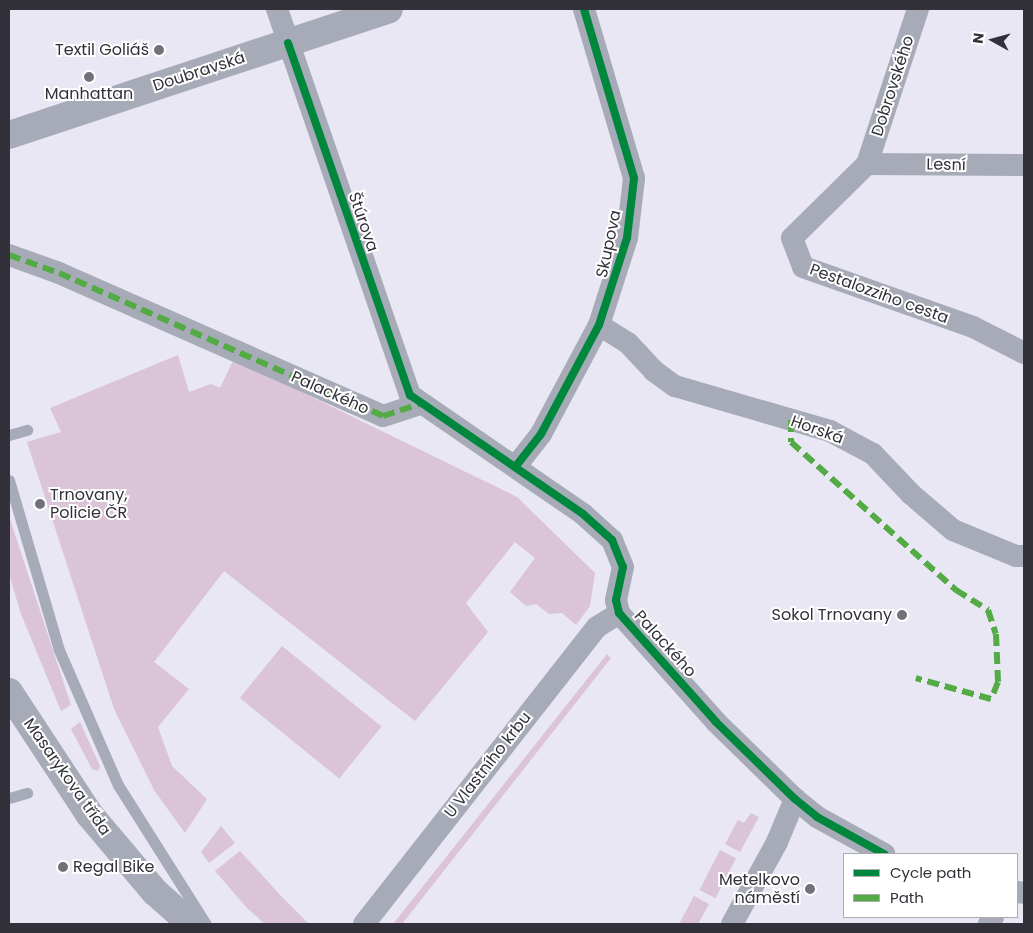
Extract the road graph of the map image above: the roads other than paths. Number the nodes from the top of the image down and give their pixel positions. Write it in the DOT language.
graph roads {
  1 [pos="277,9"];
  2 [pos="389,9"];
  3 [pos="584,9"];
  4 [pos="918,9"];
  5 [pos="288,43"];
  6 [pos="9,135"];
  7 [pos="867,164"];
  8 [pos="1024,165"];
  9 [pos="9,255"];
  10 [pos="599,325"];
  11 [pos="1024,353"];
  12 [pos="420,404"];
  13 [pos="27,430"];
  14 [pos="9,435"];
  15 [pos="516,466"];
  16 [pos="9,480"];
  17 [pos="1024,556"];
  18 [pos="619,613"];
  19 [pos="9,692"];
  20 [pos="27,793"];
  21 [pos="9,798"];
  22 [pos="795,799"];
  23 [pos="882,853"];
  24 [pos="192,924"];
  25 [pos="206,924"];
  26 [pos="364,924"];
  27 [pos="732,924"];
  1 -- 5 [label="street, Štúrova"];
  2 -- 5 [label="street, Doubravská"];
  3 -- 10 [label="street, Skupova"];
  4 -- 7 [label="street, Dobrovského"];
  5 -- 6 [label="street, Doubravská"];
  5 -- 12 [label="street, Štúrova"];
  7 -- 8 [label="street, Lesní"];
  7 -- 11 [label="street, Pestalozziho cesta"];
  9 -- 12 [label="street, Palackého"];
  10 -- 15 [label="street, Skupova"];
  10 -- 17 [label="street, Horská"];
  12 -- 15 [label="street, Palackého"];
  13 -- 14 [label="lane"];
  15 -- 18 [label="street, Palackého"];
  16 -- 25 [label="lane"];
  18 -- 22 [label="street, Palackého"];
  18 -- 26 [label="street, U Vlastního krbu"];
  19 -- 24 [label="street, Masarykova třída"];
  20 -- 21 [label="lane"];
  22 -- 23 [label="street, Palackého"];
  22 -- 27 [label="street"];
}
